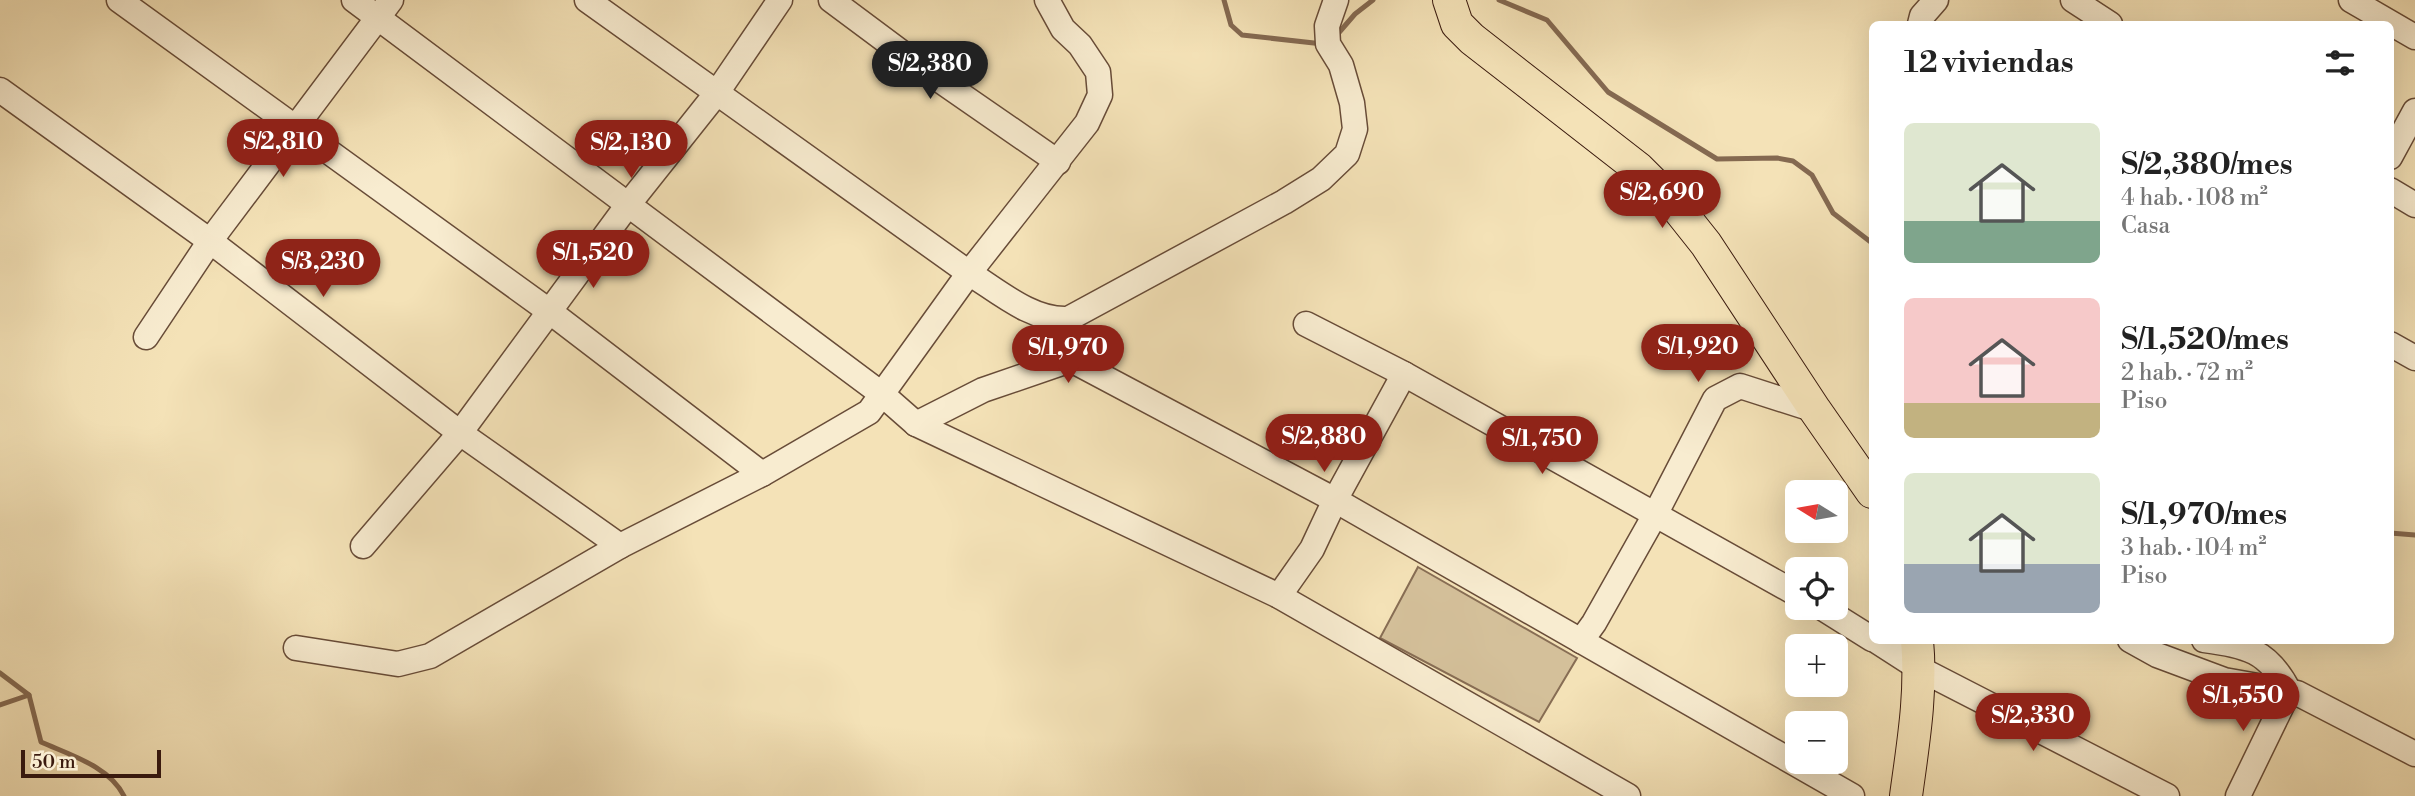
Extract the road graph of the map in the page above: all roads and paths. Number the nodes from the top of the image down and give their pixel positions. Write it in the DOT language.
graph roads {
  1 [pos="119,0"];
  2 [pos="354,0"];
  3 [pos="587,0"];
  4 [pos="779,0"];
  5 [pos="831,0"];
  6 [pos="1048,0"];
  7 [pos="1336,0"];
  8 [pos="1936,0"];
  9 [pos="2073,0"];
  10 [pos="2351,0"];
  11 [pos="1447,2"];
  12 [pos="384,8"];
  13 [pos="1921,21"];
  14 [pos="2105,21"];
  15 [pos="2387,21"];
  16 [pos="2394,25"];
  17 [pos="2415,37"];
  18 [pos="0,90"];
  19 [pos="716,94"];
  20 [pos="2415,111"];
  21 [pos="294,126"];
  22 [pos="2394,149"];
  23 [pos="1058,162"];
  24 [pos="2394,192"];
  25 [pos="2415,205"];
  26 [pos="627,206"];
  27 [pos="210,240"];
  28 [pos="969,273"];
  29 [pos="549,311"];
  30 [pos="1306,324"];
  31 [pos="146,337"];
  32 [pos="2394,346"];
  33 [pos="2415,358"];
  34 [pos="1404,374"];
  35 [pos="883,395"];
  36 [pos="1815,410"];
  37 [pos="916,424"];
  38 [pos="460,433"];
  39 [pos="762,474"];
  40 [pos="1869,488"];
  41 [pos="1335,500"];
  42 [pos="1656,513"];
  43 [pos="363,546"];
  44 [pos="620,546"];
  45 [pos="1785,586"];
  46 [pos="1279,596"];
  47 [pos="1842,620"];
  48 [pos="1869,637"];
  49 [pos="1581,641"];
  50 [pos="1886,644"];
  51 [pos="2138,644"];
  52 [pos="2233,644"];
  53 [pos="296,648"];
  54 [pos="1919,655"];
  55 [pos="2289,691"];
  56 [pos="2415,754"];
  57 [pos="1628,796"];
  58 [pos="1852,796"];
  59 [pos="1906,796"];
  60 [pos="2167,796"];
  61 [pos="2238,796"];
  1 -- 21 [label="street"];
  2 -- 12 [label="street"];
  3 -- 19 [label="street"];
  4 -- 19 [label="street"];
  5 -- 23 [label="street"];
  6 -- 23 [label="street"];
  7 -- 28 [label="street"];
  8 -- 13 [label="street"];
  9 -- 14 [label="street"];
  10 -- 15 [label="street"];
  11 -- 36 [label="main road"];
  12 -- 21 [label="street"];
  12 -- 26 [label="street"];
  16 -- 17 [label="street"];
  18 -- 27 [label="street"];
  19 -- 26 [label="street"];
  19 -- 28 [label="street"];
  20 -- 22 [label="street"];
  21 -- 27 [label="street"];
  21 -- 29 [label="street"];
  23 -- 28 [label="street"];
  24 -- 25 [label="street"];
  26 -- 29 [label="street"];
  26 -- 35 [label="street"];
  27 -- 31 [label="street"];
  27 -- 38 [label="street"];
  28 -- 35 [label="street"];
  29 -- 38 [label="street"];
  29 -- 39 [label="street"];
  30 -- 34 [label="street"];
  32 -- 33 [label="street"];
  34 -- 41 [label="street"];
  34 -- 42 [label="street"];
  35 -- 37 [label="street"];
  35 -- 39 [label="street"];
  36 -- 40 [label="main road"];
  36 -- 42 [label="street"];
  37 -- 41 [label="street"];
  37 -- 46 [label="street"];
  38 -- 43 [label="street"];
  38 -- 44 [label="street"];
  39 -- 44 [label="street"];
  41 -- 46 [label="street"];
  41 -- 49 [label="street"];
  42 -- 45 [label="street"];
  42 -- 49 [label="street"];
  44 -- 53 [label="street"];
  46 -- 57 [label="street"];
  47 -- 48 [label="street"];
  49 -- 58 [label="street"];
  50 -- 54 [label="street"];
  51 -- 55 [label="street"];
  52 -- 55 [label="street"];
  54 -- 59 [label="main road"];
  54 -- 60 [label="street"];
  55 -- 56 [label="street"];
  55 -- 61 [label="street"];
}
